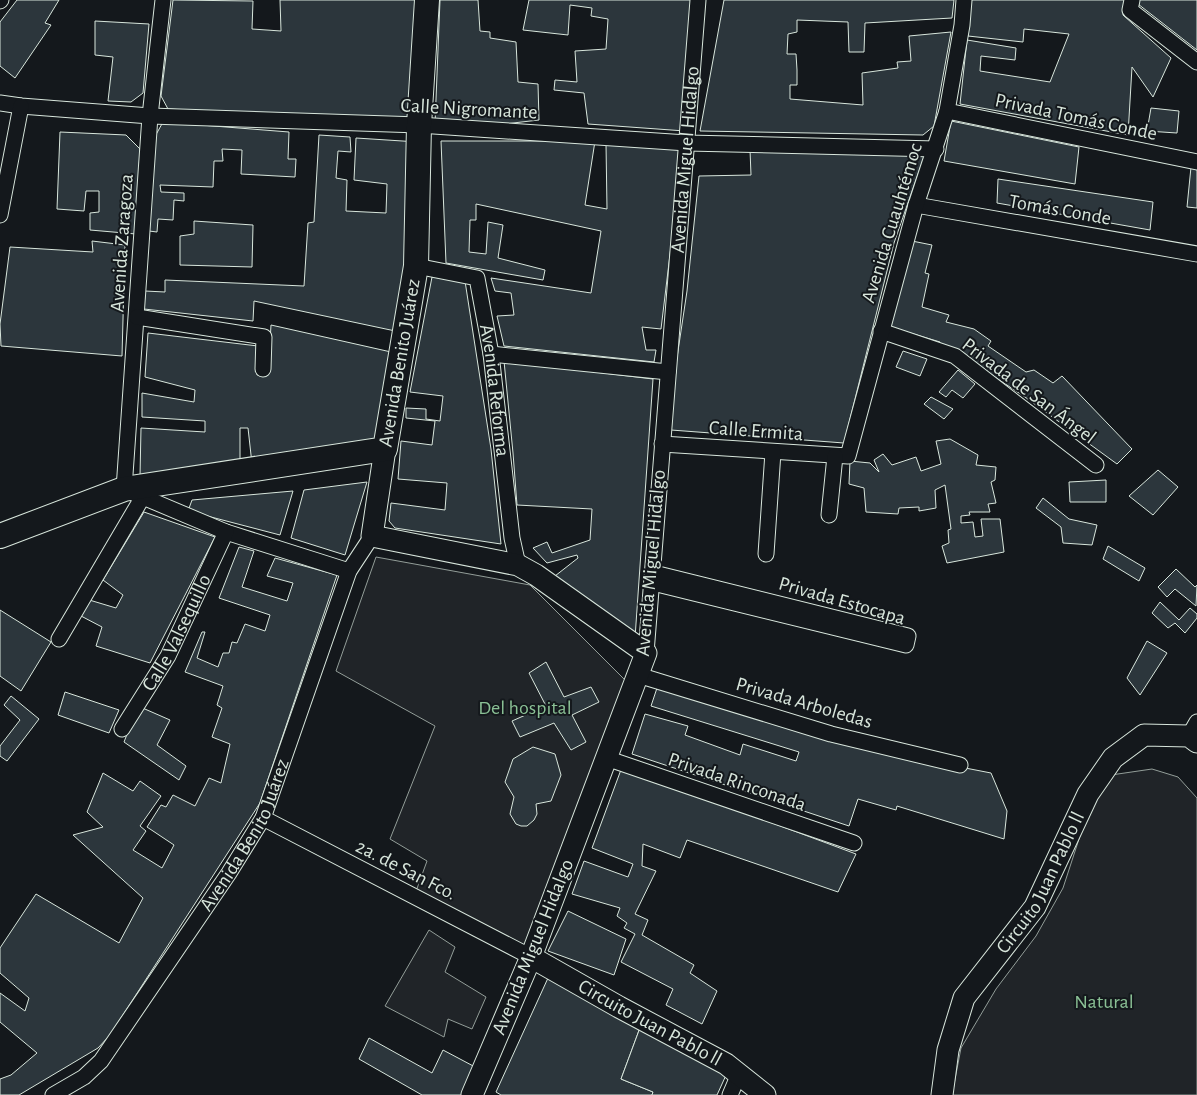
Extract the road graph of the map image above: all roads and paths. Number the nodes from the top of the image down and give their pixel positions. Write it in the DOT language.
graph roads {
  1 [pos="162,0"];
  2 [pos="428,0"];
  3 [pos="698,0"];
  4 [pos="964,0"];
  5 [pos="1131,5"];
  6 [pos="1197,62"];
  7 [pos="0,103"];
  8 [pos="21,106"];
  9 [pos="947,111"];
  10 [pos="150,116"];
  11 [pos="419,125"];
  12 [pos="687,143"];
  13 [pos="936,149"];
  14 [pos="1197,162"];
  15 [pos="916,205"];
  16 [pos="0,215"];
  17 [pos="1197,254"];
  18 [pos="416,266"];
  19 [pos="137,317"];
  20 [pos="881,331"];
  21 [pos="491,354"];
  22 [pos="263,369"];
  23 [pos="668,372"];
  24 [pos="662,444"];
  25 [pos="385,449"];
  26 [pos="773,452"];
  27 [pos="842,456"];
  28 [pos="1096,465"];
  29 [pos="139,490"];
  30 [pos="829,515"];
  31 [pos="8,532"];
  32 [pos="226,532"];
  33 [pos="372,536"];
  34 [pos="0,549"];
  35 [pos="766,554"];
  36 [pos="527,570"];
  37 [pos="349,571"];
  38 [pos="653,578"];
  39 [pos="59,639"];
  40 [pos="646,653"];
  41 [pos="638,675"];
  42 [pos="122,729"];
  43 [pos="1194,733"];
  44 [pos="606,758"];
  45 [pos="960,765"];
  46 [pos="263,818"];
  47 [pos="854,843"];
  48 [pos="531,957"];
  49 [pos="739,1074"];
  50 [pos="84,1077"];
  51 [pos="53,1095"];
  52 [pos="73,1095"];
  53 [pos="472,1095"];
  54 [pos="730,1095"];
  55 [pos="764,1095"];
  56 [pos="942,1095"];
  1 -- 10 [label="street, Avenida Zaragoza"];
  2 -- 11 [label="main road, Avenida Benito Juárez"];
  3 -- 12 [label="street, Avenida Miguel Hidalgo"];
  4 -- 9 [label="street, Avenida Cuauhtémoc"];
  5 -- 6 [label="street"];
  7 -- 8 [label="street, Calle Nigromante"];
  8 -- 10 [label="street, Calle Nigromante"];
  8 -- 16 [label="street"];
  9 -- 13 [label="street, Avenida Cuauhtémoc"];
  9 -- 14 [label="street, Privada Tomás Conde"];
  10 -- 11 [label="street, Calle Nigromante"];
  10 -- 19 [label="street, Avenida Zaragoza"];
  11 -- 12 [label="street, Calle Nigromante"];
  11 -- 18 [label="main road, Avenida Benito Juárez"];
  12 -- 13 [label="street, Calle Nigromante"];
  12 -- 23 [label="street, Avenida Miguel Hidalgo"];
  13 -- 15 [label="street, Avenida Cuauhtémoc"];
  15 -- 17 [label="street, Tomás Conde"];
  15 -- 20 [label="street, Avenida Cuauhtémoc"];
  18 -- 21 [label="street, Avenida Reforma"];
  18 -- 25 [label="main road, Avenida Benito Juárez"];
  19 -- 22 [label="street"];
  19 -- 29 [label="street, Avenida Zaragoza"];
  20 -- 27 [label="street, Avenida Cuauhtémoc"];
  20 -- 28 [label="street, Privada de San Ángel"];
  21 -- 23 [label="street"];
  21 -- 36 [label="street, Avenida Reforma"];
  23 -- 24 [label="street, Avenida Miguel Hidalgo"];
  24 -- 26 [label="street, Calle Ermita"];
  24 -- 38 [label="street, Avenida Miguel Hidalgo"];
  25 -- 29 [label="main road, Avenida Benito Juárez"];
  25 -- 33 [label="main road"];
  26 -- 27 [label="street, Calle Ermita"];
  26 -- 35 [label="street"];
  27 -- 30 [label="street, Avenida Cuauhtémoc"];
  29 -- 31 [label="main road, Avenida Benito Juárez"];
  29 -- 32 [label="street"];
  29 -- 39 [label="street"];
  31 -- 34 [label="street"];
  32 -- 37 [label="street"];
  32 -- 42 [label="street, Calle Valsequillo"];
  33 -- 36 [label="main road"];
  33 -- 37 [label="street, Avenida Benito Juárez"];
  36 -- 40 [label="main road"];
  37 -- 46 [label="street, Avenida Benito Juárez"];
  38 -- 38 [label="street, Privada Estocapa"];
  38 -- 40 [label="street, Avenida Miguel Hidalgo"];
  40 -- 41 [label="main road, Avenida Miguel Hidalgo"];
  41 -- 44 [label="main road, Avenida Miguel Hidalgo"];
  41 -- 45 [label="street, Privada Arboledas"];
  43 -- 56 [label="main road, Circuito Juan Pablo ll"];
  44 -- 47 [label="street, Privada Rinconada"];
  44 -- 48 [label="main road, Avenida Miguel Hidalgo"];
  46 -- 48 [label="street, 2a. de San Fco."];
  46 -- 50 [label="street, Avenida Benito Juárez"];
  48 -- 49 [label="main road, Circuito Juan Pablo ll"];
  48 -- 53 [label="main road, Avenida Miguel Hidalgo"];
  49 -- 54 [label="street"];
  49 -- 55 [label="main road, Circuito Juan Pablo ll"];
  50 -- 51 [label="street, Avenida Benito Juárez"];
  50 -- 52 [label="street"];
}
